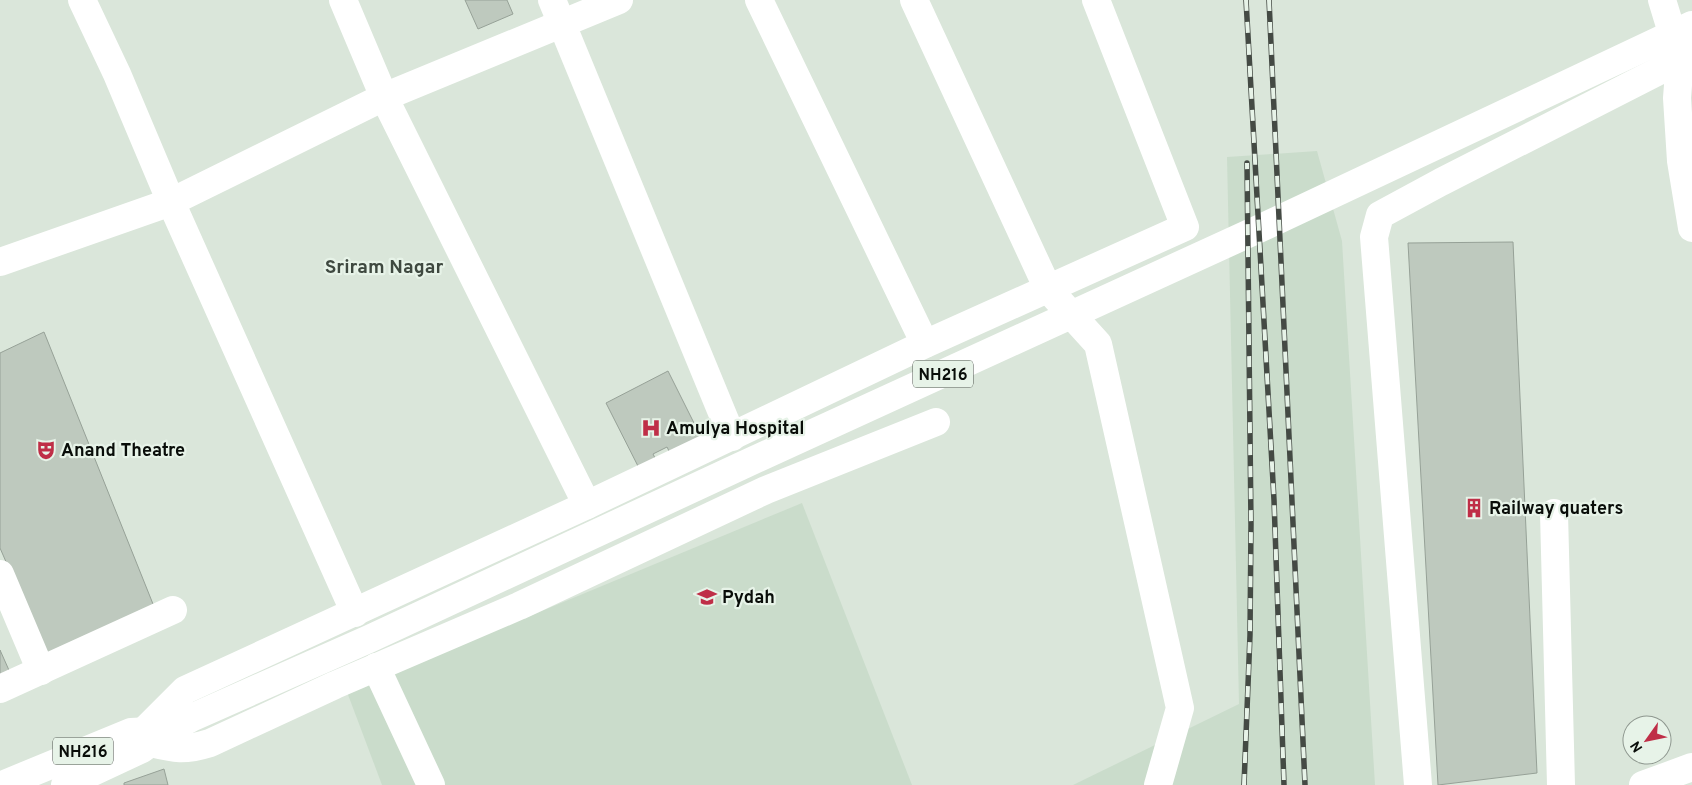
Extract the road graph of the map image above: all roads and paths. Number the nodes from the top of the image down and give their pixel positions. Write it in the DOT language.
graph roads {
  1 [pos="82,0"];
  2 [pos="343,0"];
  3 [pos="619,0"];
  4 [pos="759,0"];
  5 [pos="914,0"];
  6 [pos="1096,0"];
  7 [pos="1667,2"];
  8 [pos="557,12"];
  9 [pos="1692,25"];
  10 [pos="1686,57"];
  11 [pos="384,97"];
  12 [pos="171,202"];
  13 [pos="1692,228"];
  14 [pos="0,262"];
  15 [pos="1048,289"];
  16 [pos="925,344"];
  17 [pos="936,422"];
  18 [pos="732,437"];
  19 [pos="588,505"];
  20 [pos="1554,513"];
  21 [pos="0,574"];
  22 [pos="173,610"];
  23 [pos="355,612"];
  24 [pos="376,667"];
  25 [pos="41,671"];
  26 [pos="0,689"];
  27 [pos="163,731"];
  28 [pos="1692,767"];
  29 [pos="2,785"];
  30 [pos="64,785"];
  31 [pos="431,785"];
  32 [pos="1158,785"];
  33 [pos="1418,785"];
  34 [pos="1561,785"];
  35 [pos="1644,785"];
  1 -- 12 [label="main road"];
  2 -- 11 [label="main road"];
  3 -- 8 [label="main road"];
  4 -- 16 [label="main road"];
  5 -- 15 [label="main road"];
  6 -- 15 [label="main road"];
  7 -- 10 [label="main road"];
  8 -- 11 [label="main road"];
  8 -- 18 [label="main road"];
  9 -- 27 [label="main road, NH216"];
  10 -- 13 [label="main road"];
  10 -- 33 [label="main road"];
  11 -- 12 [label="main road"];
  11 -- 19 [label="main road"];
  12 -- 14 [label="main road"];
  12 -- 23 [label="main road"];
  15 -- 16 [label="main road"];
  15 -- 32 [label="main road"];
  16 -- 18 [label="main road"];
  17 -- 24 [label="main road"];
  18 -- 19 [label="main road"];
  19 -- 23 [label="main road"];
  20 -- 34 [label="main road"];
  21 -- 25 [label="main road"];
  22 -- 25 [label="main road"];
  23 -- 27 [label="main road"];
  24 -- 27 [label="main road"];
  24 -- 31 [label="main road"];
  25 -- 26 [label="main road"];
  27 -- 29 [label="main road, NH216"];
  27 -- 30 [label="main road, NH216"];
  28 -- 35 [label="main road"];
}
